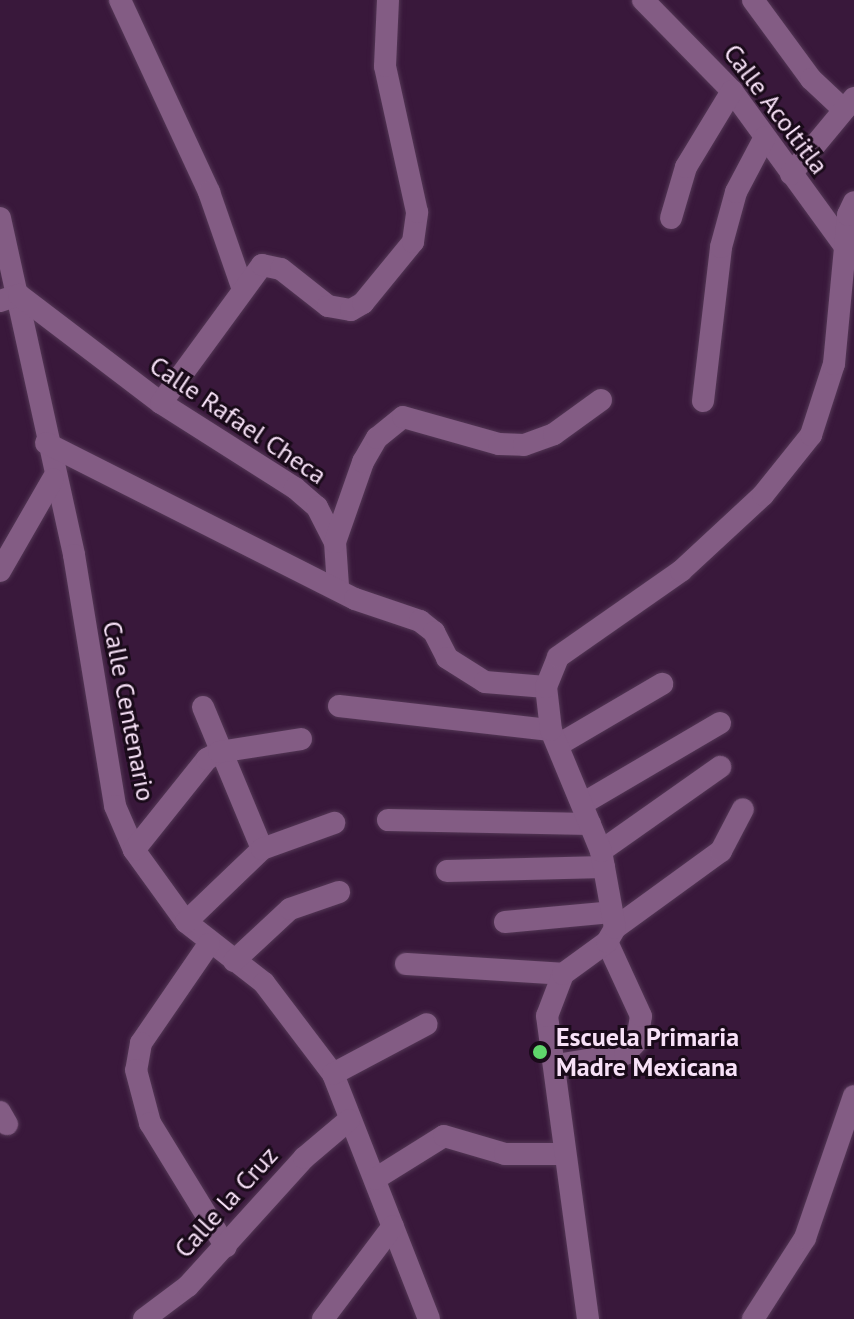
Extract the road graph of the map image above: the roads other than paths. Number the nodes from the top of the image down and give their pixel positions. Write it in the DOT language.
graph roads {
  1 [pos="388,0"];
  2 [pos="643,0"];
  3 [pos="753,0"];
  4 [pos="123,1"];
  5 [pos="732,91"];
  6 [pos="849,104"];
  7 [pos="765,137"];
  8 [pos="791,174"];
  9 [pos="854,202"];
  10 [pos="0,218"];
  11 [pos="671,218"];
  12 [pos="849,252"];
  13 [pos="242,287"];
  14 [pos="9,298"];
  15 [pos="601,400"];
  16 [pos="703,401"];
  17 [pos="161,403"];
  18 [pos="46,443"];
  19 [pos="53,479"];
  20 [pos="335,542"];
  21 [pos="0,571"];
  22 [pos="338,586"];
  23 [pos="662,684"];
  24 [pos="546,687"];
  25 [pos="339,706"];
  26 [pos="203,707"];
  27 [pos="720,723"];
  28 [pos="554,737"];
  29 [pos="301,739"];
  30 [pos="219,752"];
  31 [pos="720,767"];
  32 [pos="743,809"];
  33 [pos="586,814"];
  34 [pos="388,820"];
  35 [pos="334,823"];
  36 [pos="262,849"];
  37 [pos="134,850"];
  38 [pos="603,859"];
  39 [pos="447,871"];
  40 [pos="339,892"];
  41 [pos="186,922"];
  42 [pos="505,922"];
  43 [pos="612,927"];
  44 [pos="209,944"];
  45 [pos="234,961"];
  46 [pos="406,964"];
  47 [pos="563,974"];
  48 [pos="427,1024"];
  49 [pos="556,1065"];
  50 [pos="333,1074"];
  51 [pos="854,1096"];
  52 [pos="349,1120"];
  53 [pos="564,1154"];
  54 [pos="375,1179"];
  55 [pos="393,1226"];
  56 [pos="226,1247"];
  57 [pos="144,1319"];
  58 [pos="323,1319"];
  59 [pos="429,1319"];
  60 [pos="588,1319"];
  61 [pos="753,1319"];
  1 -- 13 [label="street"];
  2 -- 5 [label="street, Calle Acoltitla"];
  3 -- 6 [label="street"];
  4 -- 13 [label="street"];
  5 -- 7 [label="street, Calle Acoltitla"];
  5 -- 11 [label="street"];
  6 -- 8 [label="street"];
  7 -- 8 [label="street, Calle Acoltitla"];
  7 -- 16 [label="street"];
  8 -- 12 [label="street, Calle Acoltitla"];
  9 -- 12 [label="street"];
  10 -- 14 [label="street, Calle Centenario"];
  12 -- 24 [label="street"];
  13 -- 17 [label="street"];
  14 -- 17 [label="street, Calle Rafael Checa"];
  14 -- 18 [label="street, Calle Centenario"];
  15 -- 20 [label="street"];
  17 -- 20 [label="street, Calle Rafael Checa"];
  18 -- 19 [label="street, Calle Centenario"];
  18 -- 22 [label="street"];
  19 -- 21 [label="street"];
  19 -- 37 [label="street, Calle Centenario"];
  20 -- 22 [label="street, Calle Rafael Checa"];
  22 -- 24 [label="street"];
  23 -- 28 [label="street"];
  24 -- 28 [label="street"];
  25 -- 28 [label="street"];
  26 -- 30 [label="street"];
  27 -- 33 [label="street"];
  28 -- 33 [label="street"];
  29 -- 30 [label="street"];
  30 -- 36 [label="street"];
  30 -- 37 [label="street"];
  31 -- 38 [label="street"];
  32 -- 43 [label="street"];
  33 -- 34 [label="street"];
  33 -- 38 [label="street"];
  35 -- 36 [label="street"];
  36 -- 41 [label="street"];
  37 -- 41 [label="street, Calle Centenario"];
  38 -- 39 [label="street"];
  38 -- 43 [label="street"];
  40 -- 45 [label="street"];
  41 -- 44 [label="street, Calle Centenario"];
  42 -- 43 [label="street"];
  43 -- 47 [label="street"];
  43 -- 49 [label="street"];
  44 -- 45 [label="street, Calle Centenario"];
  44 -- 56 [label="street"];
  45 -- 50 [label="street, Calle Centenario"];
  46 -- 47 [label="street"];
  47 -- 49 [label="street"];
  48 -- 50 [label="street"];
  49 -- 53 [label="street"];
  50 -- 52 [label="street, Calle Centenario"];
  51 -- 61 [label="street"];
  52 -- 54 [label="street, Calle Centenario"];
  52 -- 56 [label="street, Calle la Cruz"];
  53 -- 54 [label="street"];
  53 -- 60 [label="street"];
  54 -- 55 [label="street, Calle Centenario"];
  55 -- 58 [label="street"];
  55 -- 59 [label="street, Calle Centenario"];
  56 -- 57 [label="street, Calle la Cruz"];
}
